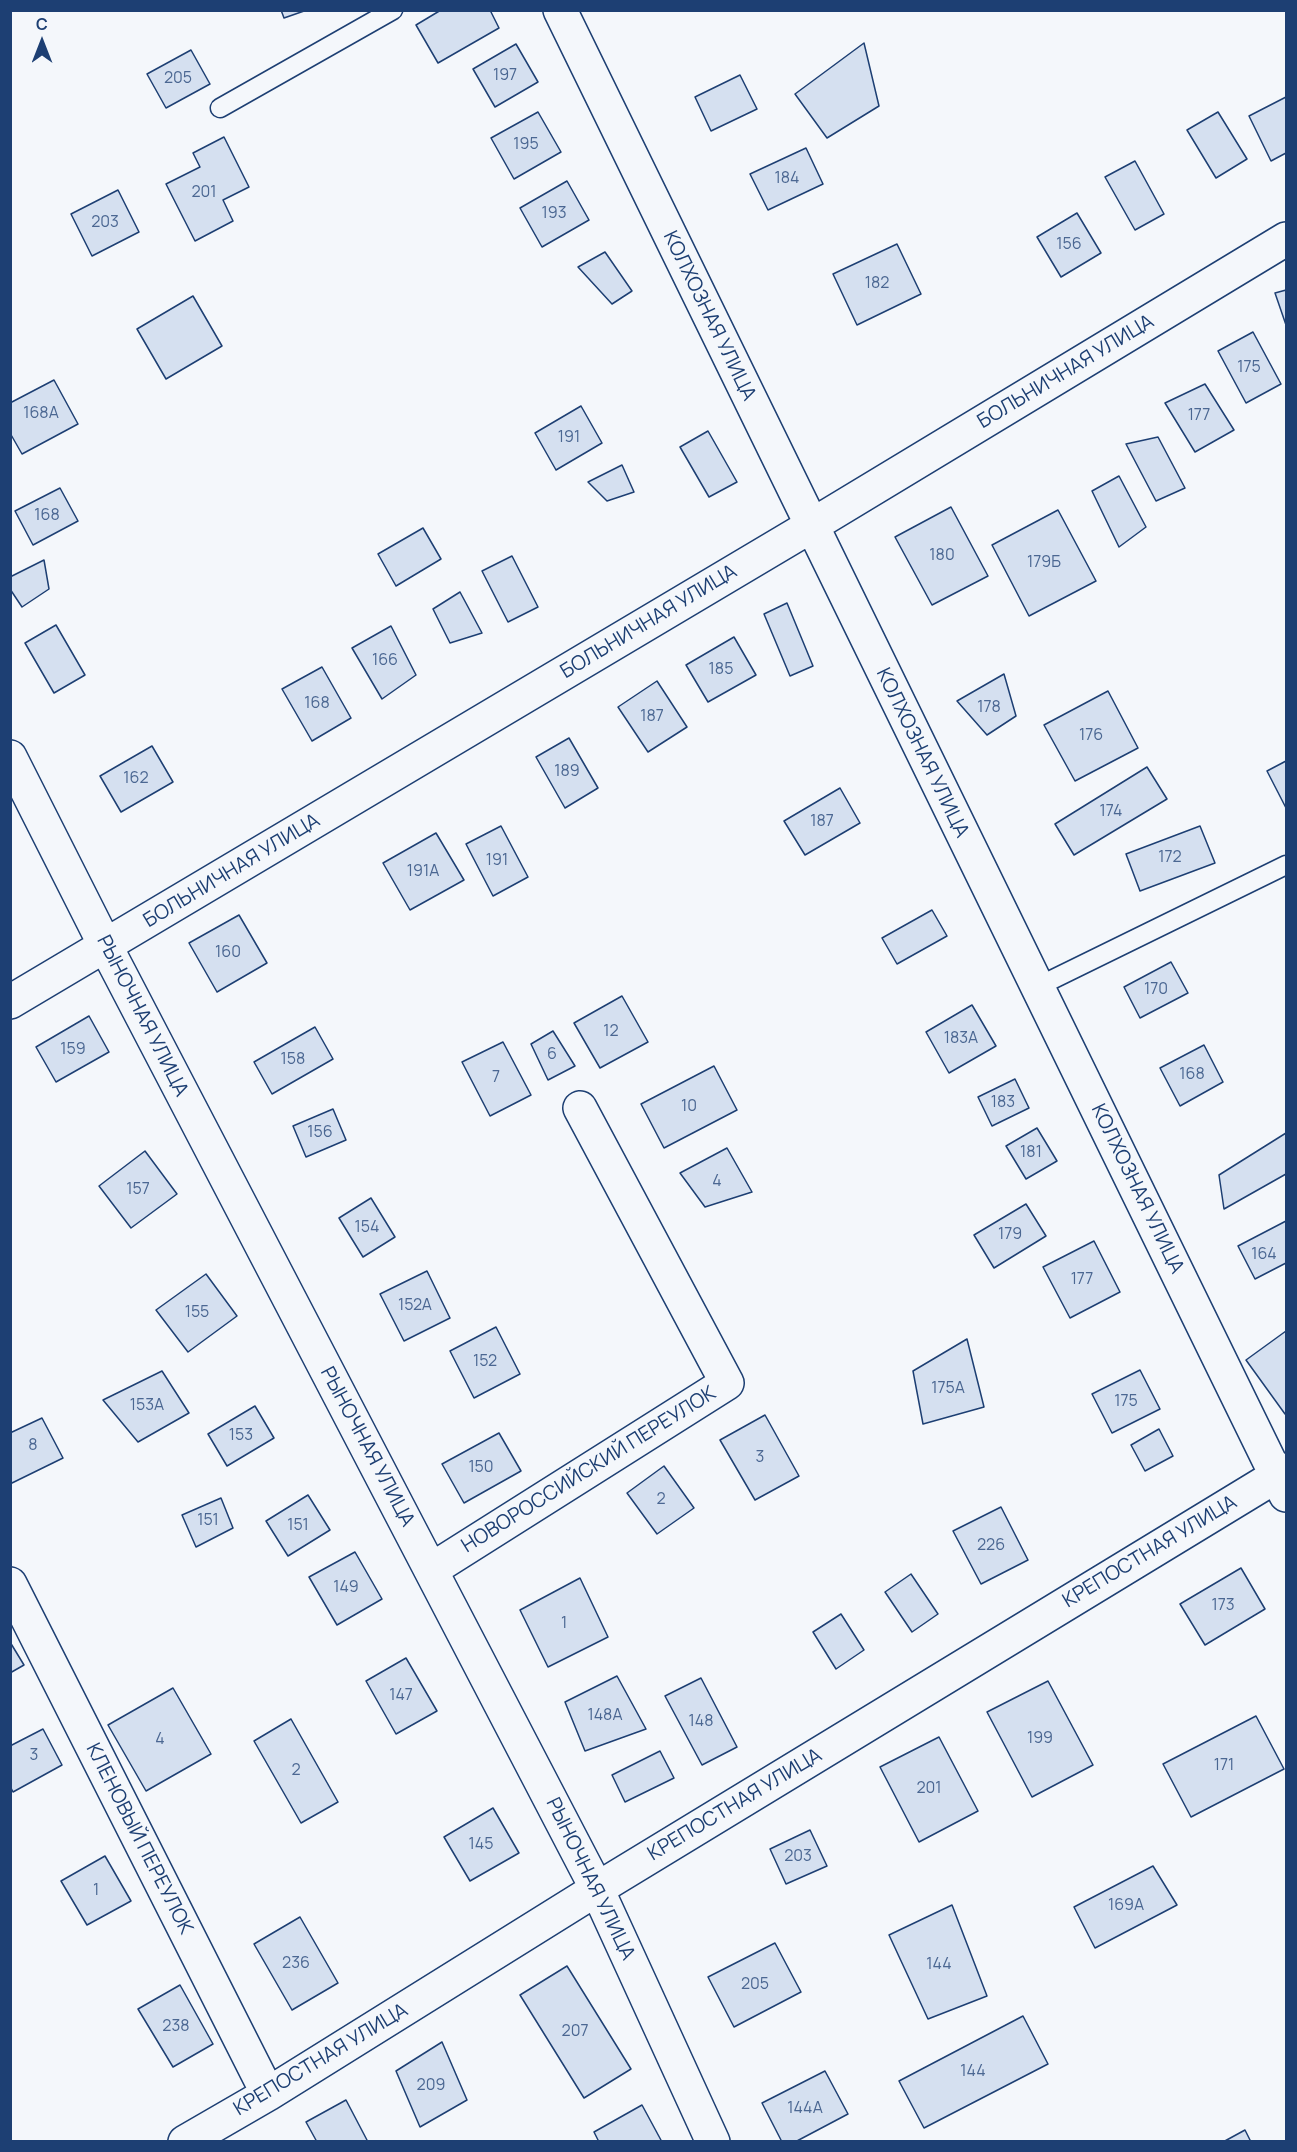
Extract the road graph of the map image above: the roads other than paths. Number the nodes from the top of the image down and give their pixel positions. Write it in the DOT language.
graph roads {
  1 [pos="393,10"];
  2 [pos="560,10"];
  3 [pos="220,108"];
  4 [pos="1287,239"];
  5 [pos="811,526"];
  6 [pos="10,757"];
  7 [pos="1287,865"];
  8 [pos="106,947"];
  9 [pos="1037,987"];
  10 [pos="10,1002"];
  11 [pos="580,1108"];
  12 [pos="1283,1480"];
  13 [pos="431,1570"];
  14 [pos="10,1584"];
  15 [pos="597,1889"];
  16 [pos="268,2094"];
  17 [pos="184,2142"];
  18 [pos="713,2142"];
  1 -- 3 [label="lane"];
  2 -- 5 [label="street, КОЛХОЗНАЯ УЛИЦА"];
  4 -- 5 [label="street, БОЛЬНИЧНАЯ УЛИЦА"];
  5 -- 8 [label="street, БОЛЬНИЧНАЯ УЛИЦА"];
  5 -- 9 [label="street, КОЛХОЗНАЯ УЛИЦА"];
  6 -- 8 [label="street, РЫНОЧНАЯ УЛИЦА"];
  7 -- 9 [label="lane"];
  8 -- 10 [label="street, БОЛЬНИЧНАЯ УЛИЦА"];
  8 -- 13 [label="street, РЫНОЧНАЯ УЛИЦА"];
  9 -- 12 [label="street, КОЛХОЗНАЯ УЛИЦА"];
  11 -- 13 [label="street, НОВОРОССИЙСКИЙ ПЕРЕУЛОК"];
  12 -- 15 [label="street, КРЕПОСТНАЯ УЛИЦА"];
  13 -- 15 [label="street, РЫНОЧНАЯ УЛИЦА"];
  14 -- 16 [label="street, КЛЕНОВЫЙ ПЕРЕУЛОК"];
  15 -- 16 [label="street, КРЕПОСТНАЯ УЛИЦА"];
  15 -- 18 [label="street, РЫНОЧНАЯ УЛИЦА"];
  16 -- 17 [label="street, КРЕПОСТНАЯ УЛИЦА"];
}
